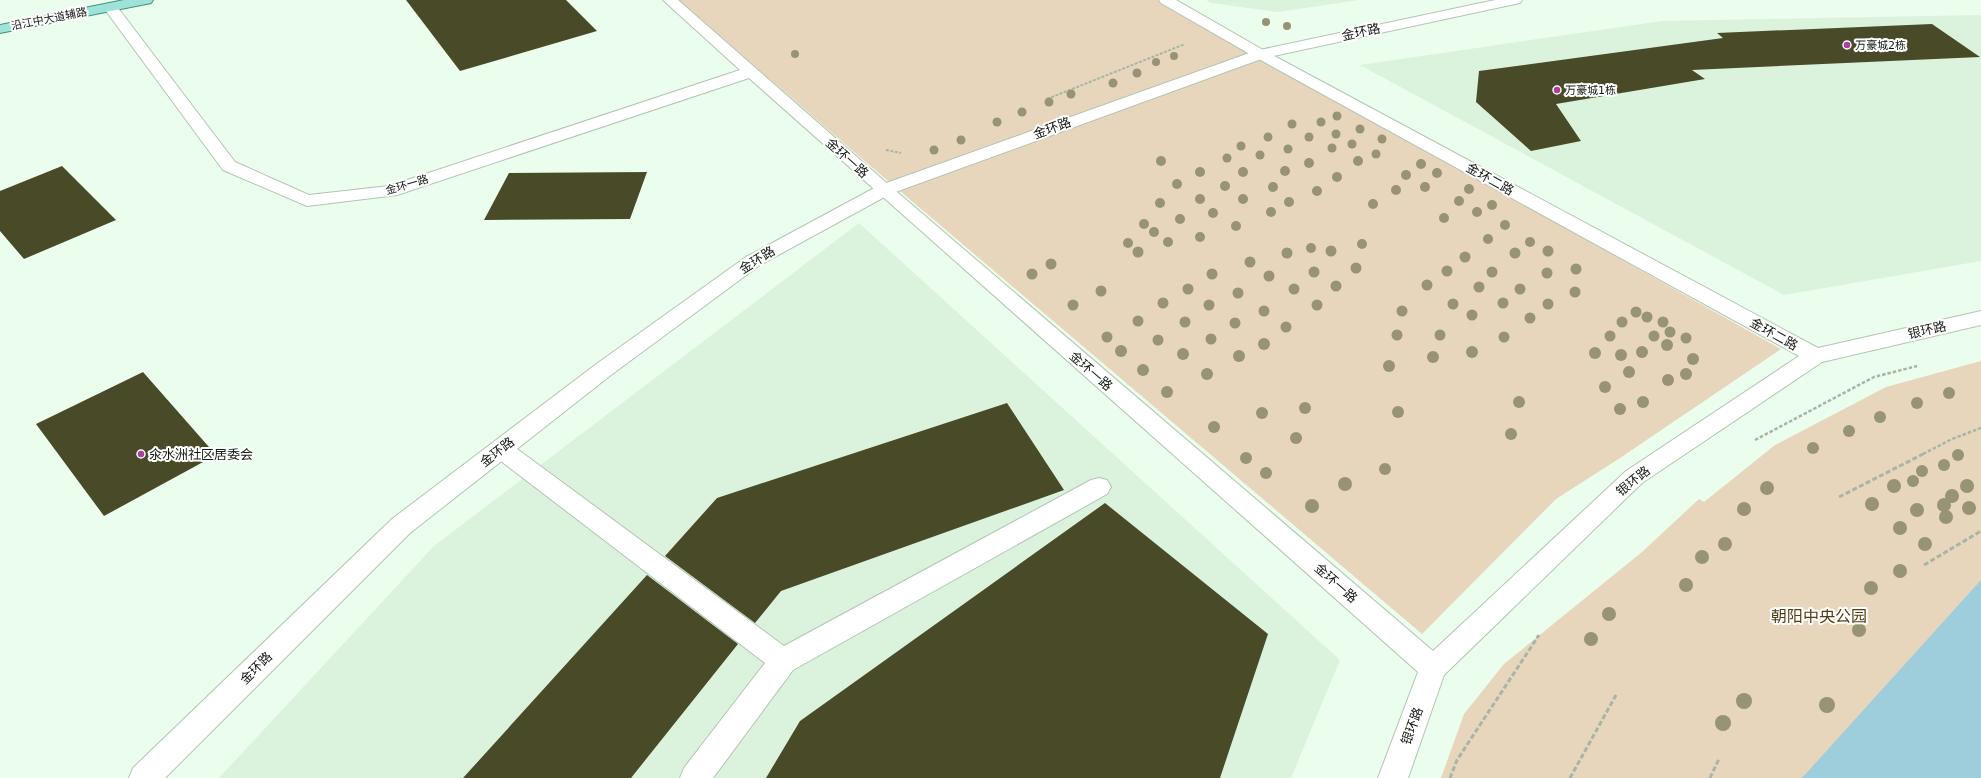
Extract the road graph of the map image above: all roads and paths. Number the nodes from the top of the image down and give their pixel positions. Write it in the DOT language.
graph roads {
  1 [pos="146,0"];
  2 [pos="670,0"];
  3 [pos="1166,0"];
  4 [pos="1515,0"];
  5 [pos="110,7"];
  6 [pos="0,29"];
  7 [pos="1184,46"];
  8 [pos="1260,54"];
  9 [pos="750,72"];
  10 [pos="1045,100"];
  11 [pos="884,150"];
  12 [pos="906,154"];
  13 [pos="884,190"];
  14 [pos="1981,318"];
  15 [pos="1815,356"];
  16 [pos="1920,365"];
  17 [pos="1981,428"];
  18 [pos="1755,440"];
  19 [pos="501,448"];
  20 [pos="1099,487"];
  21 [pos="1839,497"];
  22 [pos="1981,530"];
  23 [pos="1924,565"];
  24 [pos="1539,635"];
  25 [pos="783,661"];
  26 [pos="1434,668"];
  27 [pos="1616,695"];
  28 [pos="1719,759"];
  29 [pos="144,778"];
  30 [pos="695,778"];
  31 [pos="1393,778"];
  32 [pos="1450,778"];
  33 [pos="1570,778"];
  34 [pos="1710,778"];
  1 -- 5 [label="main road, 沿江中大道辅路"];
  2 -- 9 [label="street, 金环一路"];
  3 -- 8 [label="street, 金环二路"];
  4 -- 8 [label="street, 金环路"];
  5 -- 6 [label="main road, 沿江中大道辅路"];
  5 -- 9 [label="street, 金环一路"];
  7 -- 10 [label="path"];
  8 -- 13 [label="street, 金环路"];
  8 -- 15 [label="street, 金环二路"];
  9 -- 13 [label="street, 金环一路"];
  11 -- 12 [label="path"];
  13 -- 19 [label="street, 金环路"];
  13 -- 26 [label="street, 金环一路"];
  14 -- 15 [label="street, 银环路"];
  15 -- 26 [label="street, 银环路"];
  16 -- 18 [label="path"];
  17 -- 21 [label="path"];
  19 -- 25 [label="street"];
  19 -- 29 [label="street, 金环路"];
  20 -- 25 [label="street"];
  22 -- 23 [label="path"];
  24 -- 32 [label="path"];
  25 -- 30 [label="street"];
  26 -- 31 [label="street, 银环路"];
  27 -- 33 [label="path"];
  28 -- 34 [label="path"];
}
